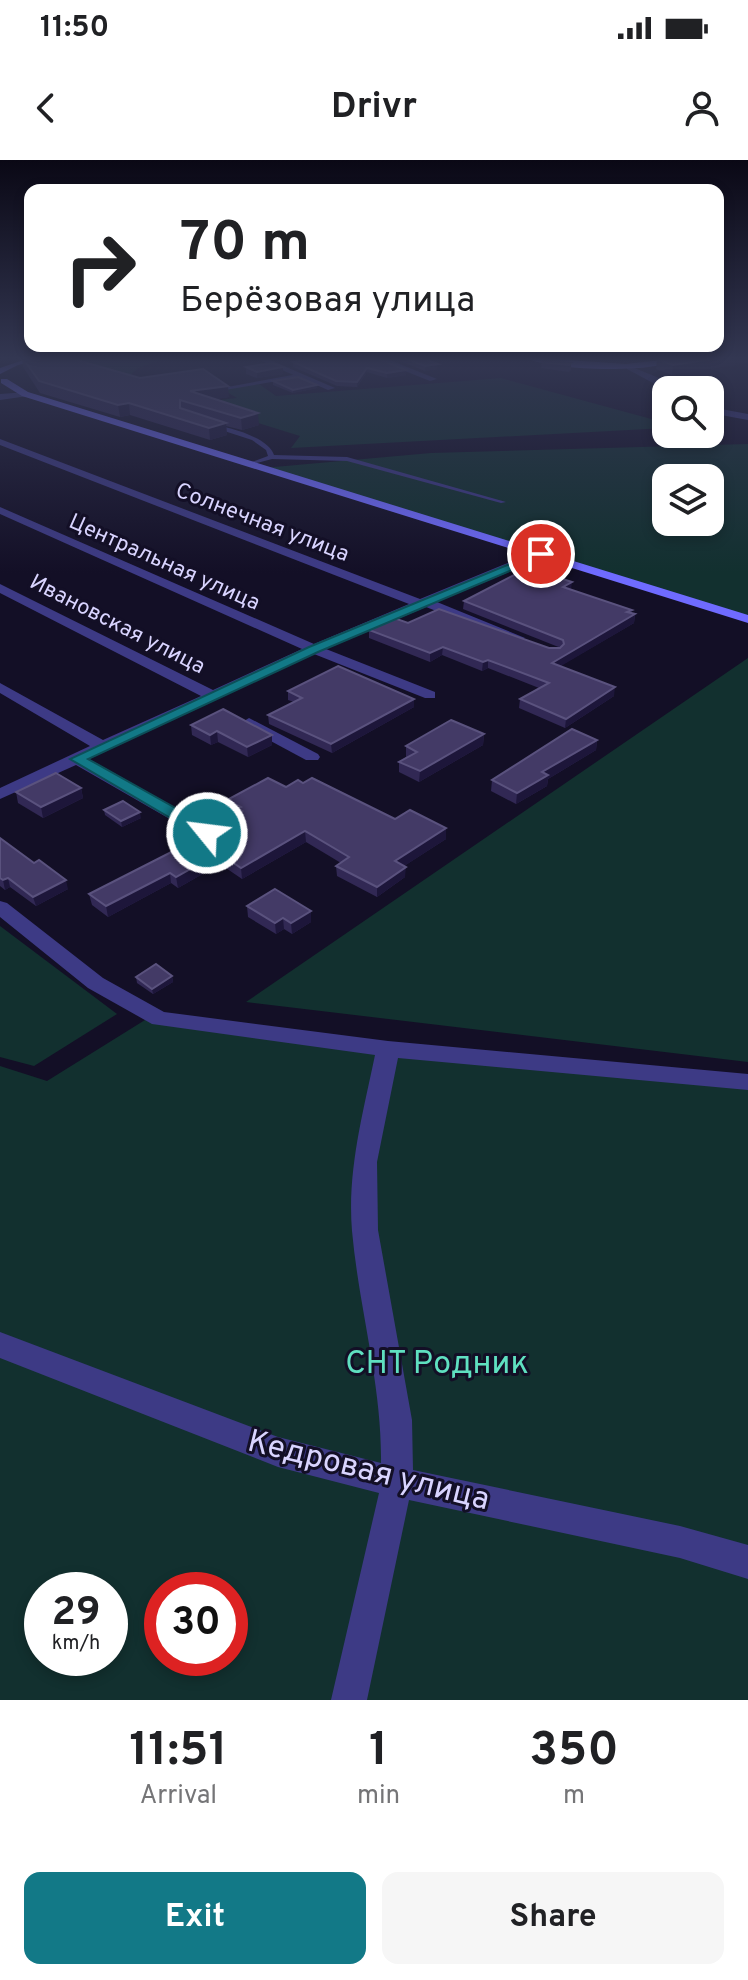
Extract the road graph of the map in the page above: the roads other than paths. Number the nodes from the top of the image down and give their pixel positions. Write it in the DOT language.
graph roads {
  1 [pos="138,429"];
  2 [pos="224,429"];
  3 [pos="0,442"];
  4 [pos="271,457"];
  5 [pos="251,464"];
  6 [pos="503,502"];
  7 [pos="0,510"];
  8 [pos="541,554"];
  9 [pos="0,588"];
  10 [pos="423,603"];
  11 [pos="748,619"];
  12 [pos="527,641"];
  13 [pos="314,649"];
  14 [pos="0,687"];
  15 [pos="430,695"];
  16 [pos="219,705"];
  17 [pos="103,747"];
  18 [pos="312,757"];
  19 [pos="77,759"];
  20 [pos="0,794"];
  21 [pos="207,833"];
  22 [pos="0,907"];
  23 [pos="388,1049"];
  24 [pos="748,1082"];
  25 [pos="0,1345"];
  26 [pos="397,1482"];
  27 [pos="748,1562"];
  28 [pos="349,1700"];
  1 -- 5 [label="street"];
  2 -- 4 [label="lane"];
  3 -- 10 [label="street, Солнечная улица"];
  4 -- 5 [label="lane"];
  4 -- 6 [label="lane"];
  5 -- 8 [label="street"];
  7 -- 13 [label="street, Центральная улица"];
  8 -- 10 [label="street"];
  8 -- 11 [label="street"];
  9 -- 16 [label="street, Ивановская улица"];
  10 -- 12 [label="street, Солнечная улица"];
  10 -- 13 [label="street"];
  13 -- 15 [label="street, Центральная улица"];
  13 -- 16 [label="street"];
  14 -- 17 [label="street"];
  16 -- 17 [label="street"];
  16 -- 18 [label="street, Ивановская улица"];
  17 -- 19 [label="street"];
  19 -- 20 [label="street"];
  19 -- 21 [label="street"];
  22 -- 23 [label="street"];
  23 -- 24 [label="street"];
  23 -- 26 [label="street"];
  25 -- 26 [label="street, Кедровая улица"];
  26 -- 27 [label="street, Кедровая улица"];
  26 -- 28 [label="street"];
}
